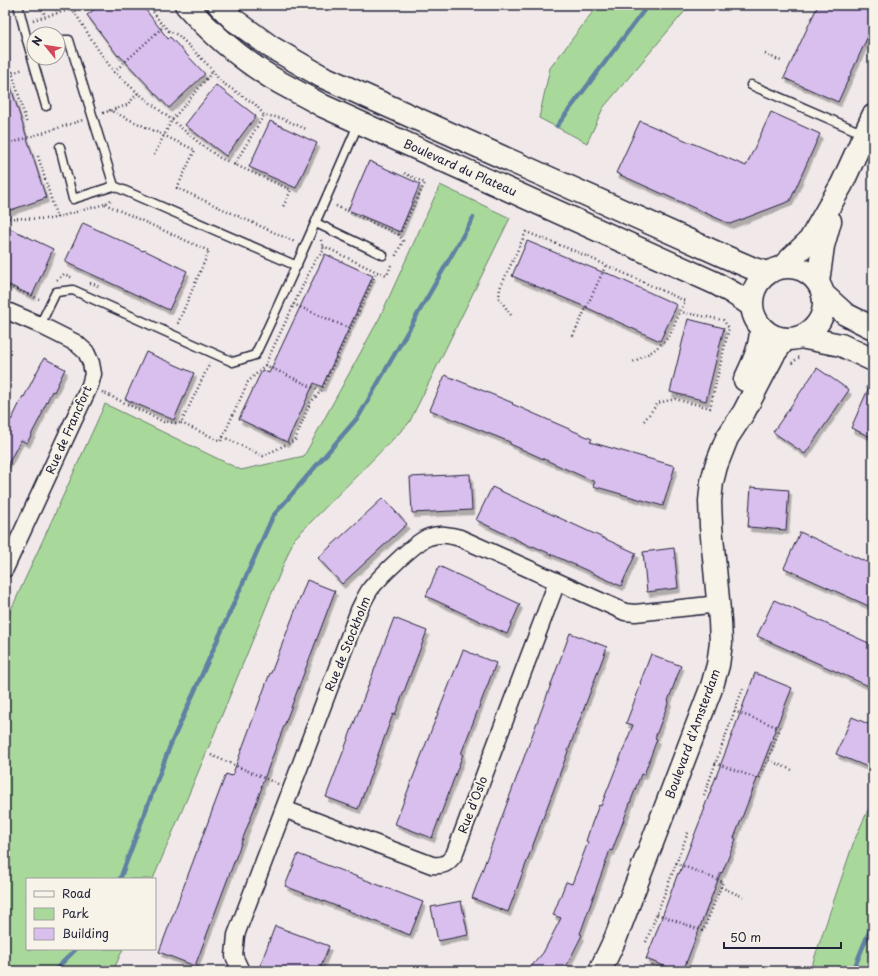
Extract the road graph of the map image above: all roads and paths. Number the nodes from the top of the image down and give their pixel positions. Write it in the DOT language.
graph roads {
  1 [pos="18,5"];
  2 [pos="41,5"];
  3 [pos="55,5"];
  4 [pos="76,5"];
  5 [pos="149,5"];
  6 [pos="186,5"];
  7 [pos="219,5"];
  8 [pos="72,8"];
  9 [pos="57,13"];
  10 [pos="45,16"];
  11 [pos="23,23"];
  12 [pos="164,26"];
  13 [pos="26,29"];
  14 [pos="66,40"];
  15 [pos="5,48"];
  16 [pos="765,54"];
  17 [pos="783,62"];
  18 [pos="35,66"];
  19 [pos="213,71"];
  20 [pos="114,72"];
  21 [pos="12,73"];
  22 [pos="5,75"];
  23 [pos="751,85"];
  24 [pos="138,93"];
  25 [pos="46,106"];
  26 [pos="109,110"];
  27 [pos="264,115"];
  28 [pos="92,116"];
  29 [pos="172,120"];
  30 [pos="359,122"];
  31 [pos="27,124"];
  32 [pos="869,125"];
  33 [pos="306,129"];
  34 [pos="164,136"];
  35 [pos="5,145"];
  36 [pos="60,147"];
  37 [pos="154,155"];
  38 [pos="38,156"];
  39 [pos="234,165"];
  40 [pos="404,173"];
  41 [pos="842,184"];
  42 [pos="116,187"];
  43 [pos="105,204"];
  44 [pos="282,209"];
  45 [pos="5,218"];
  46 [pos="57,218"];
  47 [pos="316,223"];
  48 [pos="399,235"];
  49 [pos="305,246"];
  50 [pos="383,256"];
  51 [pos="606,265"];
  52 [pos="297,266"];
  53 [pos="775,270"];
  54 [pos="377,272"];
  55 [pos="77,279"];
  56 [pos="84,281"];
  57 [pos="54,282"];
  58 [pos="5,285"];
  59 [pos="820,288"];
  60 [pos="102,292"];
  61 [pos="41,295"];
  62 [pos="282,298"];
  63 [pos="751,305"];
  64 [pos="5,310"];
  65 [pos="680,312"];
  66 [pos="511,315"];
  67 [pos="171,320"];
  68 [pos="40,325"];
  69 [pos="761,328"];
  70 [pos="873,328"];
  71 [pos="351,329"];
  72 [pos="573,336"];
  73 [pos="792,338"];
  74 [pos="214,354"];
  75 [pos="255,355"];
  76 [pos="203,360"];
  77 [pos="873,360"];
  78 [pos="210,363"];
  79 [pos="631,363"];
  80 [pos="90,386"];
  81 [pos="866,387"];
  82 [pos="873,390"];
  83 [pos="321,391"];
  84 [pos="644,421"];
  85 [pos="223,437"];
  86 [pos="727,438"];
  87 [pos="5,569"];
  88 [pos="557,582"];
  89 [pos="719,604"];
  90 [pos="743,688"];
  91 [pos="734,711"];
  92 [pos="211,755"];
  93 [pos="768,760"];
  94 [pos="715,763"];
  95 [pos="792,770"];
  96 [pos="291,789"];
  97 [pos="704,795"];
  98 [pos="284,809"];
  99 [pos="689,830"];
  100 [pos="676,863"];
  101 [pos="720,887"];
  102 [pos="743,897"];
  103 [pos="657,914"];
  104 [pos="646,942"];
  105 [pos="241,971"];
  106 [pos="600,971"];
  1 -- 11 [label="lane"];
  2 -- 10 [label="path"];
  3 -- 9 [label="path"];
  4 -- 8 [label="path"];
  5 -- 12 [label="path"];
  6 -- 30 [label="main road, Boulevard du Plateau"];
  7 -- 53 [label="main road"];
  8 -- 9 [label="path"];
  8 -- 20 [label="path"];
  9 -- 10 [label="path"];
  10 -- 11 [label="path"];
  11 -- 13 [label="lane"];
  12 -- 19 [label="path"];
  12 -- 20 [label="path"];
  14 -- 28 [label="lane"];
  15 -- 21 [label="path"];
  16 -- 17 [label="path"];
  18 -- 21 [label="path"];
  18 -- 25 [label="lane"];
  19 -- 27 [label="path"];
  19 -- 29 [label="path"];
  20 -- 24 [label="path"];
  21 -- 22 [label="path"];
  21 -- 31 [label="path"];
  23 -- 32 [label="lane"];
  24 -- 26 [label="path"];
  24 -- 29 [label="path"];
  26 -- 28 [label="path"];
  26 -- 34 [label="path"];
  27 -- 33 [label="path"];
  27 -- 39 [label="path"];
  28 -- 35 [label="path"];
  28 -- 42 [label="lane"];
  29 -- 34 [label="path"];
  29 -- 39 [label="path"];
  30 -- 47 [label="lane"];
  30 -- 63 [label="main road, Boulevard du Plateau"];
  32 -- 41 [label="main road"];
  34 -- 37 [label="path"];
  34 -- 49 [label="path"];
  36 -- 42 [label="lane"];
  38 -- 46 [label="path"];
  39 -- 44 [label="path"];
  40 -- 48 [label="path"];
  41 -- 53 [label="main road"];
  41 -- 59 [label="main road"];
  42 -- 43 [label="path"];
  42 -- 52 [label="lane"];
  43 -- 46 [label="path"];
  43 -- 67 [label="path"];
  45 -- 46 [label="path"];
  47 -- 49 [label="lane"];
  47 -- 50 [label="lane"];
  49 -- 52 [label="lane"];
  51 -- 65 [label="path"];
  51 -- 66 [label="path"];
  51 -- 72 [label="path"];
  52 -- 62 [label="lane"];
  53 -- 59 [label="main road"];
  53 -- 63 [label="main road"];
  54 -- 71 [label="path"];
  55 -- 57 [label="path"];
  56 -- 60 [label="path"];
  58 -- 61 [label="path"];
  59 -- 70 [label="main road"];
  59 -- 73 [label="main road"];
  62 -- 71 [label="path"];
  62 -- 75 [label="lane"];
  63 -- 69 [label="main road"];
  64 -- 68 [label="street, Rue de Francfort"];
  65 -- 79 [label="path"];
  65 -- 84 [label="path"];
  68 -- 74 [label="lane"];
  68 -- 80 [label="street, Rue de Francfort"];
  69 -- 73 [label="main road"];
  69 -- 86 [label="main road, Boulevard d'Amsterdam"];
  71 -- 83 [label="path"];
  73 -- 77 [label="main road"];
  73 -- 86 [label="main road, Boulevard d'Amsterdam"];
  74 -- 75 [label="lane"];
  74 -- 78 [label="path"];
  75 -- 83 [label="path"];
  76 -- 78 [label="path"];
  78 -- 80 [label="path"];
  80 -- 87 [label="street, Rue de Francfort"];
  81 -- 82 [label="path"];
  83 -- 85 [label="path"];
  86 -- 89 [label="main road, Boulevard d'Amsterdam"];
  88 -- 89 [label="street, Rue de Stockholm"];
  88 -- 96 [label="street, Rue de Stockholm"];
  88 -- 98 [label="street, Rue d'Oslo"];
  89 -- 106 [label="main road, Boulevard d'Amsterdam"];
  90 -- 91 [label="path"];
  91 -- 93 [label="path"];
  91 -- 94 [label="path"];
  92 -- 96 [label="path"];
  93 -- 94 [label="path"];
  93 -- 95 [label="path"];
  94 -- 97 [label="path"];
  96 -- 98 [label="street, Rue de Stockholm"];
  98 -- 105 [label="street, Rue de Stockholm"];
  99 -- 100 [label="path"];
  100 -- 101 [label="path"];
  100 -- 103 [label="path"];
  101 -- 102 [label="path"];
  101 -- 103 [label="path"];
  103 -- 104 [label="path"];
}
